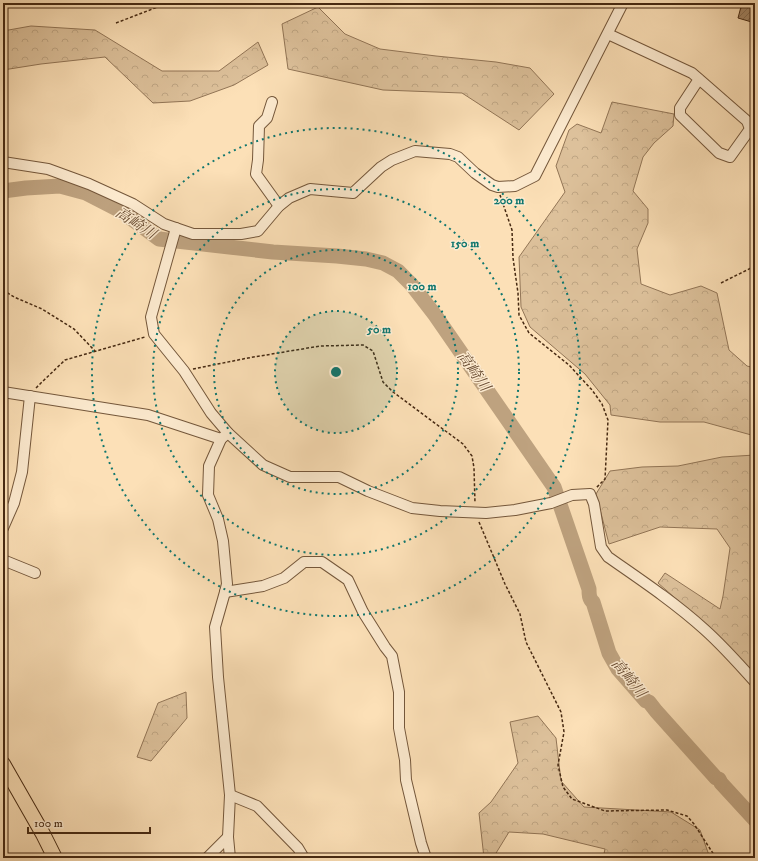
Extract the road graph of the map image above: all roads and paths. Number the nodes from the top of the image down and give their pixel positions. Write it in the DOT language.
graph roads {
  1 [pos="168,3"];
  2 [pos="624,3"];
  3 [pos="116,22"];
  4 [pos="608,34"];
  5 [pos="699,79"];
  6 [pos="272,102"];
  7 [pos="3,162"];
  8 [pos="498,187"];
  9 [pos="279,206"];
  10 [pos="176,228"];
  11 [pos="755,266"];
  12 [pos="721,283"];
  13 [pos="3,290"];
  14 [pos="154,334"];
  15 [pos="96,352"];
  16 [pos="184,371"];
  17 [pos="3,392"];
  18 [pos="30,396"];
  19 [pos="224,436"];
  20 [pos="590,494"];
  21 [pos="475,512"];
  22 [pos="3,528"];
  23 [pos="3,560"];
  24 [pos="36,573"];
  25 [pos="225,592"];
  26 [pos="755,682"];
  27 [pos="3,764"];
  28 [pos="230,795"];
  29 [pos="228,837"];
  30 [pos="55,858"];
  31 [pos="206,858"];
  32 [pos="230,858"];
  33 [pos="304,858"];
  34 [pos="426,858"];
  35 [pos="716,858"];
  1 -- 3 [label="path"];
  2 -- 4 [label="street"];
  4 -- 5 [label="street"];
  4 -- 8 [label="street"];
  5 -- 5 [label="street"];
  6 -- 9 [label="street"];
  7 -- 10 [label="street"];
  8 -- 9 [label="street"];
  8 -- 20 [label="path"];
  9 -- 10 [label="street"];
  10 -- 14 [label="street"];
  11 -- 12 [label="path"];
  13 -- 15 [label="path"];
  14 -- 15 [label="path"];
  14 -- 16 [label="street"];
  15 -- 18 [label="path"];
  16 -- 19 [label="street"];
  16 -- 21 [label="path"];
  17 -- 18 [label="street"];
  18 -- 19 [label="street"];
  18 -- 22 [label="street"];
  19 -- 21 [label="street"];
  19 -- 25 [label="street"];
  20 -- 21 [label="street"];
  20 -- 26 [label="street"];
  21 -- 35 [label="path"];
  23 -- 24 [label="street"];
  25 -- 28 [label="street"];
  25 -- 34 [label="street"];
  27 -- 30 [label="highway"];
  28 -- 29 [label="street"];
  28 -- 33 [label="street"];
  29 -- 31 [label="street"];
  29 -- 32 [label="street"];
}
